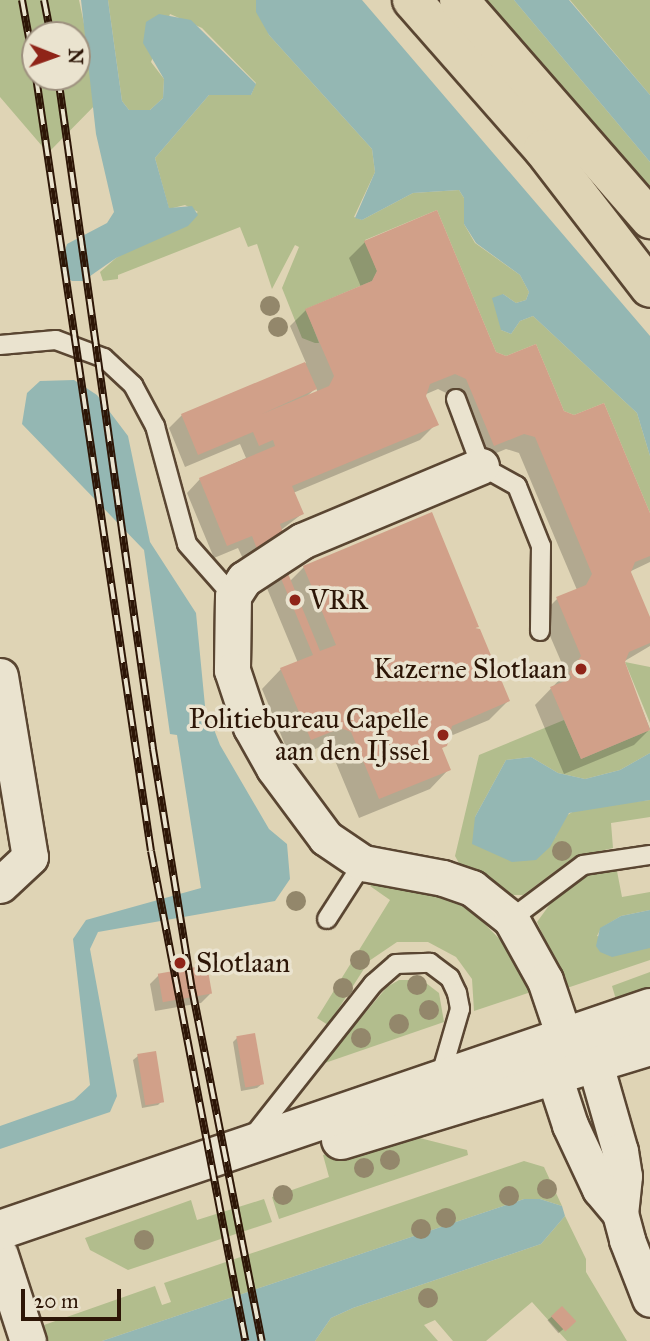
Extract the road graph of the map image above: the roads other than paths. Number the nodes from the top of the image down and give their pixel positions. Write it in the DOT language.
graph roads {
  1 [pos="412,0"];
  2 [pos="459,0"];
  3 [pos="650,219"];
  4 [pos="650,288"];
  5 [pos="0,345"];
  6 [pos="456,399"];
  7 [pos="481,466"];
  8 [pos="233,596"];
  9 [pos="540,631"];
  10 [pos="0,676"];
  11 [pos="650,855"];
  12 [pos="363,863"];
  13 [pos="0,886"];
  14 [pos="327,919"];
  15 [pos="511,919"];
  16 [pos="650,1008"];
  17 [pos="564,1036"];
  18 [pos="650,1046"];
  19 [pos="595,1063"];
  20 [pos="554,1076"];
  21 [pos="433,1097"];
  22 [pos="245,1145"];
  23 [pos="620,1213"];
  24 [pos="0,1249"];
  25 [pos="650,1299"];
  26 [pos="28,1341"];
  1 -- 4 [label="main road"];
  2 -- 3 [label="main road"];
  5 -- 8 [label="lane"];
  6 -- 7 [label="lane"];
  7 -- 8 [label="street"];
  7 -- 9 [label="lane"];
  8 -- 12 [label="street"];
  10 -- 13 [label="street"];
  11 -- 15 [label="lane"];
  12 -- 14 [label="lane"];
  12 -- 15 [label="street"];
  15 -- 17 [label="street"];
  16 -- 17 [label="street"];
  17 -- 19 [label="street"];
  17 -- 20 [label="street"];
  17 -- 21 [label="street"];
  18 -- 19 [label="street"];
  19 -- 20 [label="street"];
  19 -- 23 [label="street"];
  20 -- 21 [label="street"];
  20 -- 23 [label="street"];
  21 -- 22 [label="street"];
  21 -- 22 [label="lane"];
  21 -- 24 [label="street"];
  22 -- 24 [label="street"];
  23 -- 25 [label="street"];
  24 -- 26 [label="street"];
}
